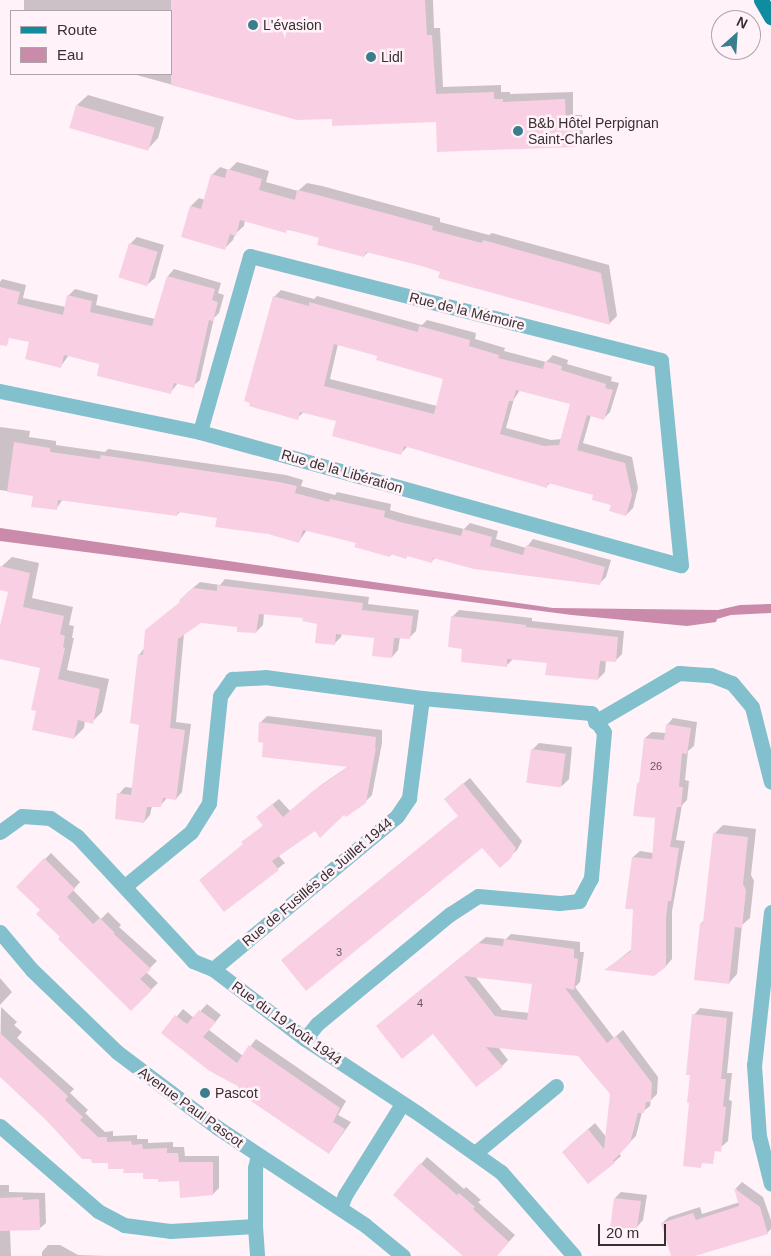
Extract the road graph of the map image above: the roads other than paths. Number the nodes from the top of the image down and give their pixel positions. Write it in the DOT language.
graph roads {
  1 [pos="761,0"];
  2 [pos="771,17"];
  3 [pos="0,391"];
  4 [pos="200,432"];
  5 [pos="680,565"];
  6 [pos="422,698"];
  7 [pos="595,722"];
  8 [pos="771,782"];
  9 [pos="0,832"];
  10 [pos="125,886"];
  11 [pos="771,912"];
  12 [pos="0,932"];
  13 [pos="213,969"];
  14 [pos="305,1039"];
  15 [pos="556,1086"];
  16 [pos="402,1104"];
  17 [pos="0,1126"];
  18 [pos="475,1153"];
  19 [pos="258,1155"];
  20 [pos="771,1184"];
  21 [pos="340,1208"];
  22 [pos="255,1226"];
  23 [pos="257,1256"];
  24 [pos="403,1256"];
  25 [pos="574,1256"];
  1 -- 2 [label="main road"];
  3 -- 4 [label="street, Rue de la Libération"];
  4 -- 5 [label="street, Rue de la Libération"];
  4 -- 5 [label="street, Rue de la Mémoire"];
  6 -- 7 [label="street"];
  6 -- 10 [label="street"];
  6 -- 13 [label="street, Rue de Fusillés de Juillet 1944"];
  7 -- 8 [label="street"];
  7 -- 14 [label="street"];
  9 -- 10 [label="street, Rue du 19 Août 1944"];
  10 -- 13 [label="street, Rue du 19 Août 1944"];
  11 -- 20 [label="street"];
  12 -- 19 [label="street, Avenue Paul Pascot"];
  13 -- 14 [label="street, Rue du 19 Août 1944"];
  14 -- 16 [label="street, Rue du 19 Août 1944"];
  15 -- 18 [label="street"];
  16 -- 18 [label="street, Rue du 19 Août 1944"];
  16 -- 21 [label="street"];
  17 -- 22 [label="street"];
  18 -- 25 [label="street, Rue du 19 Août 1944"];
  19 -- 21 [label="street, Avenue Paul Pascot"];
  19 -- 22 [label="street"];
  21 -- 24 [label="street, Avenue Paul Pascot"];
  22 -- 23 [label="street"];
}
